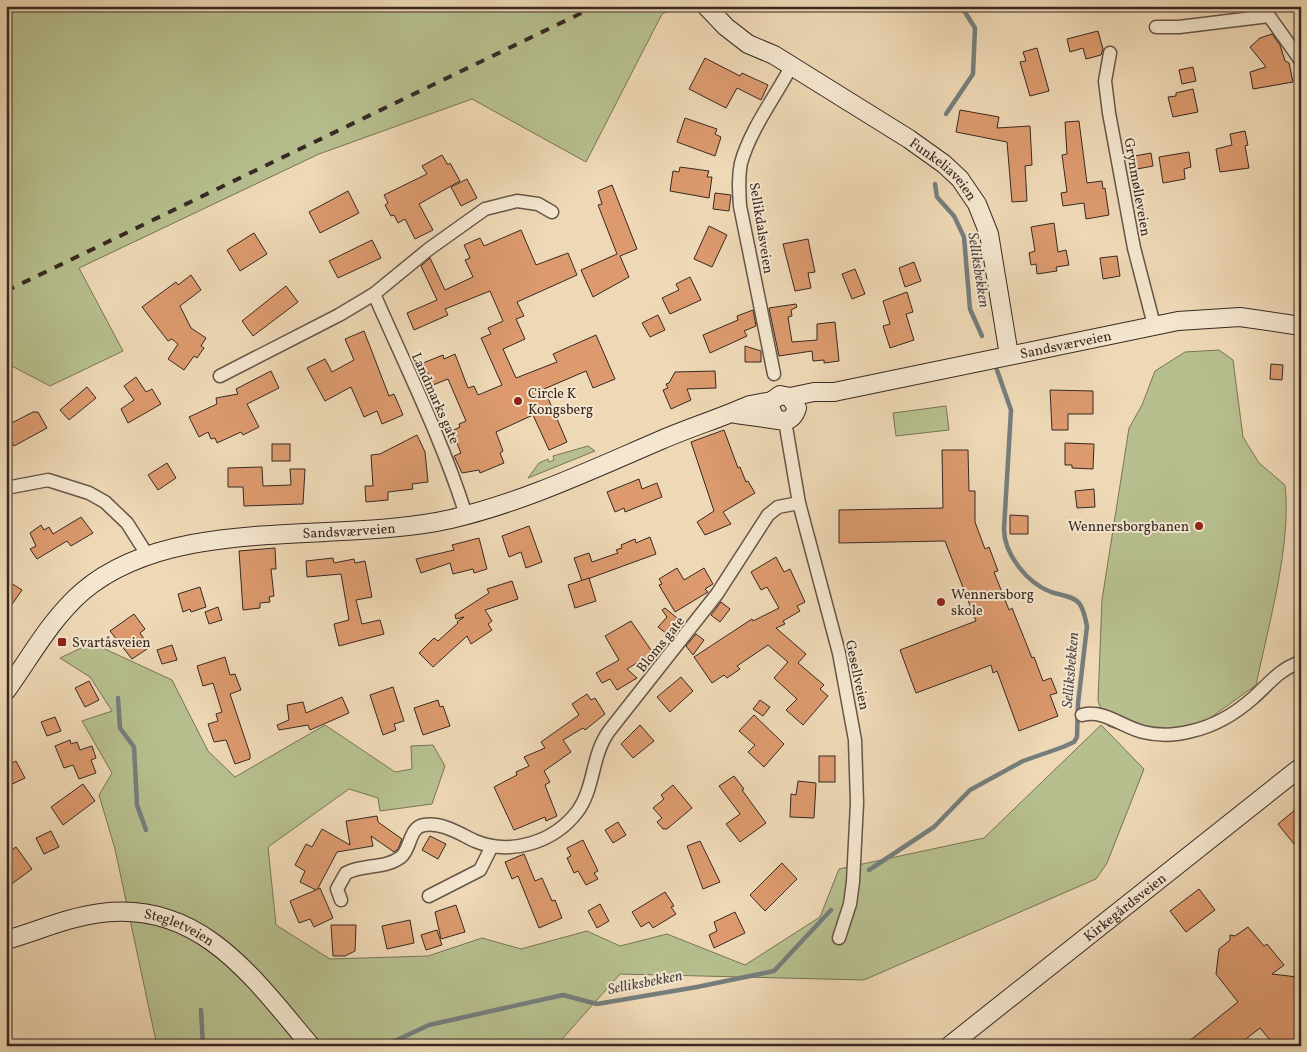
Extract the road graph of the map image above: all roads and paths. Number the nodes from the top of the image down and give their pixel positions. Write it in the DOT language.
graph roads {
  1 [pos="706,6"];
  2 [pos="722,6"];
  3 [pos="1156,27"];
  4 [pos="1110,53"];
  5 [pos="774,56"];
  6 [pos="1301,61"];
  7 [pos="791,67"];
  8 [pos="552,212"];
  9 [pos="374,294"];
  10 [pos="1154,325"];
  11 [pos="1301,326"];
  12 [pos="1008,356"];
  13 [pos="774,374"];
  14 [pos="220,376"];
  15 [pos="786,412"];
  16 [pos="733,413"];
  17 [pos="6,488"];
  18 [pos="799,503"];
  19 [pos="466,515"];
  20 [pos="148,556"];
  21 [pos="1301,662"];
  22 [pos="6,691"];
  23 [pos="1082,716"];
  24 [pos="1301,767"];
  25 [pos="492,846"];
  26 [pos="429,896"];
  27 [pos="341,900"];
  28 [pos="839,938"];
  29 [pos="6,940"];
  30 [pos="311,1046"];
  31 [pos="949,1046"];
  1 -- 5 [label="street, Funkeliaveien"];
  2 -- 5 [label="street, Funkeliaveien"];
  3 -- 6 [label="street"];
  4 -- 10 [label="street, Grynmølleveien"];
  5 -- 7 [label="street, Funkeliaveien"];
  7 -- 12 [label="street, Funkeliaveien"];
  7 -- 13 [label="street, Sellikdalsveien"];
  8 -- 9 [label="street"];
  9 -- 14 [label="street"];
  9 -- 19 [label="street, Landmarks gate"];
  10 -- 11 [label="street, Sandsværveien"];
  10 -- 12 [label="street, Sandsværveien"];
  12 -- 15 [label="street, Sandsværveien"];
  15 -- 16 [label="street, Sandsværveien"];
  15 -- 16 [label="street, Sandsværveien"];
  15 -- 18 [label="street, Gesellveien"];
  16 -- 19 [label="street, Sandsværveien"];
  17 -- 20 [label="street"];
  18 -- 25 [label="street, Bloms gate"];
  18 -- 28 [label="street, Gesellveien"];
  19 -- 20 [label="street, Sandsværveien"];
  20 -- 22 [label="street, Sandsværveien"];
  21 -- 23 [label="street"];
  24 -- 31 [label="street, Kirkegårdsveien"];
  25 -- 26 [label="street"];
  25 -- 27 [label="street"];
  29 -- 30 [label="street, Stegletveien"];
}
